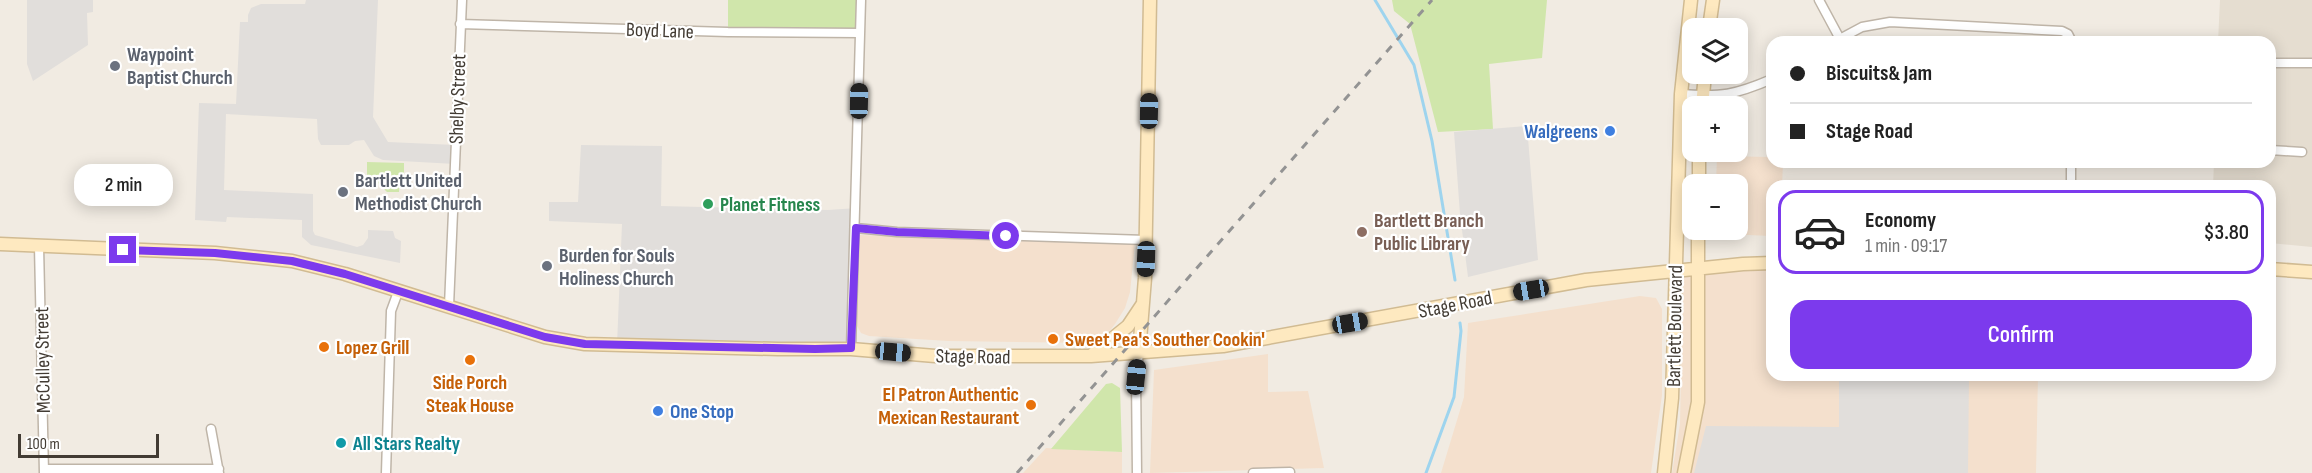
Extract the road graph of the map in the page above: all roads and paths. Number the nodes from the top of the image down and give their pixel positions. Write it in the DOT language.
graph roads {
  1 [pos="462,0"];
  2 [pos="861,0"];
  3 [pos="1150,0"];
  4 [pos="1691,0"];
  5 [pos="1713,0"];
  6 [pos="1819,0"];
  7 [pos="1710,18"];
  8 [pos="460,24"];
  9 [pos="860,33"];
  10 [pos="1835,36"];
  11 [pos="1845,36"];
  12 [pos="2069,36"];
  13 [pos="2276,63"];
  14 [pos="2312,63"];
  15 [pos="1766,82"];
  16 [pos="1681,94"];
  17 [pos="1687,96"];
  18 [pos="1724,96"];
  19 [pos="2276,150"];
  20 [pos="2302,152"];
  21 [pos="856,228"];
  22 [pos="1146,240"];
  23 [pos="1698,240"];
  24 [pos="0,244"];
  25 [pos="39,246"];
  26 [pos="1766,263"];
  27 [pos="1698,268"];
  28 [pos="2276,269"];
  29 [pos="1675,270"];
  30 [pos="2312,272"];
  31 [pos="398,292"];
  32 [pos="1143,304"];
  33 [pos="449,306"];
  34 [pos="851,348"];
  35 [pos="1139,353"];
  36 [pos="1091,356"];
  37 [pos="211,429"];
  38 [pos="45,471"];
  39 [pos="219,471"];
  40 [pos="1290,472"];
  41 [pos="386,473"];
  42 [pos="1137,473"];
  43 [pos="1252,473"];
  44 [pos="1664,473"];
  45 [pos="1684,473"];
  1 -- 8 [label="street, Shelby Street"];
  2 -- 9 [label="street"];
  3 -- 22 [label="main road"];
  4 -- 16 [label="main road, Bartlett Boulevard"];
  5 -- 7 [label="main road"];
  6 -- 10 [label="street"];
  8 -- 9 [label="street, Boyd Lane"];
  8 -- 33 [label="street, Shelby Street"];
  9 -- 21 [label="street"];
  11 -- 12 [label="street"];
  13 -- 14 [label="street"];
  15 -- 18 [label="street"];
  16 -- 17 [label="street"];
  16 -- 29 [label="main road, Bartlett Boulevard"];
  19 -- 20 [label="street"];
  21 -- 22 [label="street"];
  21 -- 34 [label="street"];
  22 -- 32 [label="main road"];
  23 -- 27 [label="main road, Bartlett Boulevard"];
  24 -- 25 [label="main road, Stage Road"];
  25 -- 31 [label="main road, Stage Road"];
  25 -- 38 [label="street, McCulley Street"];
  26 -- 27 [label="main road, Stage Road"];
  27 -- 29 [label="main road, Stage Road"];
  27 -- 45 [label="main road, Bartlett Boulevard"];
  28 -- 30 [label="main road"];
  29 -- 35 [label="main road, Stage Road"];
  29 -- 44 [label="main road, Bartlett Boulevard"];
  31 -- 33 [label="main road, Stage Road"];
  31 -- 41 [label="street"];
  32 -- 35 [label="main road"];
  32 -- 36 [label="main road"];
  33 -- 34 [label="main road, Stage Road"];
  34 -- 36 [label="main road, Stage Road"];
  35 -- 36 [label="main road, Stage Road"];
  35 -- 42 [label="street"];
  37 -- 39 [label="street"];
  38 -- 39 [label="street"];
  40 -- 43 [label="street"];
}
